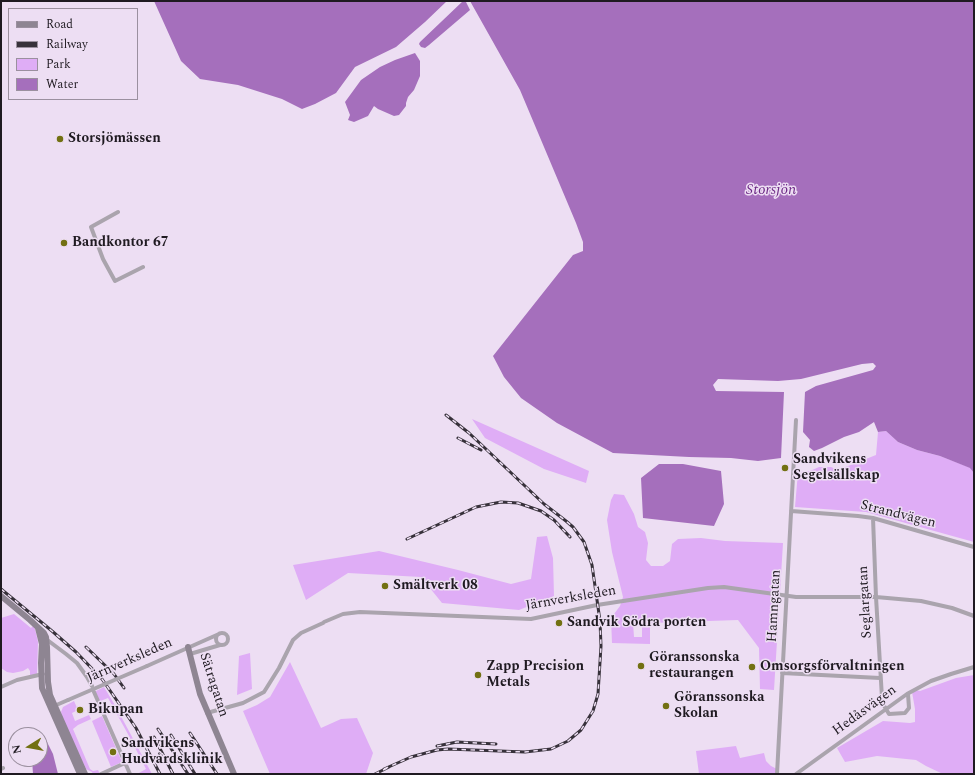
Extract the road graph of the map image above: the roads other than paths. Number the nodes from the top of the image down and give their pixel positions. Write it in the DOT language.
graph roads {
  1 [pos="118,212"];
  2 [pos="143,268"];
  3 [pos="796,420"];
  4 [pos="791,511"];
  5 [pos="874,518"];
  6 [pos="974,547"];
  7 [pos="1,596"];
  8 [pos="786,596"];
  9 [pos="876,597"];
  10 [pos="974,616"];
  11 [pos="38,628"];
  12 [pos="219,634"];
  13 [pos="46,639"];
  14 [pos="220,645"];
  15 [pos="188,647"];
  16 [pos="190,654"];
  17 [pos="974,667"];
  18 [pos="782,673"];
  19 [pos="41,674"];
  20 [pos="48,674"];
  21 [pos="880,678"];
  22 [pos="92,686"];
  23 [pos="1,687"];
  24 [pos="94,692"];
  25 [pos="908,694"];
  26 [pos="52,707"];
  27 [pos="886,709"];
  28 [pos="207,712"];
  29 [pos="125,763"];
  30 [pos="80,774"];
  31 [pos="86,774"];
  32 [pos="101,774"];
  33 [pos="130,774"];
  34 [pos="234,774"];
  35 [pos="777,774"];
  36 [pos="796,774"];
  1 -- 2 [label="street"];
  3 -- 4 [label="street, Hamngatan"];
  4 -- 5 [label="street, Strandvägen"];
  4 -- 8 [label="street, Hamngatan"];
  5 -- 6 [label="street, Strandvägen"];
  5 -- 9 [label="street, Seglargatan"];
  7 -- 11 [label="street"];
  8 -- 9 [label="street, Järnverksleden"];
  8 -- 18 [label="street, Hamngatan"];
  8 -- 28 [label="street, Järnverksleden"];
  9 -- 10 [label="street, Järnverksleden"];
  9 -- 21 [label="street, Seglargatan"];
  11 -- 13 [label="street"];
  11 -- 19 [label="street"];
  12 -- 14 [label="street"];
  12 -- 14 [label="street"];
  12 -- 15 [label="street, Järnverksleden"];
  13 -- 20 [label="street"];
  13 -- 22 [label="street"];
  14 -- 16 [label="street, Järnverksleden"];
  15 -- 16 [label="street, Sätragatan"];
  15 -- 26 [label="street, Järnverksleden, bridge"];
  16 -- 28 [label="street, Sätragatan"];
  17 -- 25 [label="street, Hedåsvägen"];
  18 -- 21 [label="street"];
  18 -- 35 [label="street, Hamngatan"];
  19 -- 20 [label="street"];
  19 -- 23 [label="street"];
  19 -- 26 [label="street"];
  20 -- 26 [label="street"];
  21 -- 27 [label="street, Seglargatan"];
  24 -- 29 [label="street"];
  25 -- 27 [label="street, Hedåsvägen"];
  25 -- 27 [label="street"];
  26 -- 30 [label="street"];
  26 -- 31 [label="street"];
  27 -- 36 [label="street, Hedåsvägen"];
  28 -- 34 [label="street, Sätragatan"];
  29 -- 32 [label="street"];
  29 -- 33 [label="street"];
}
